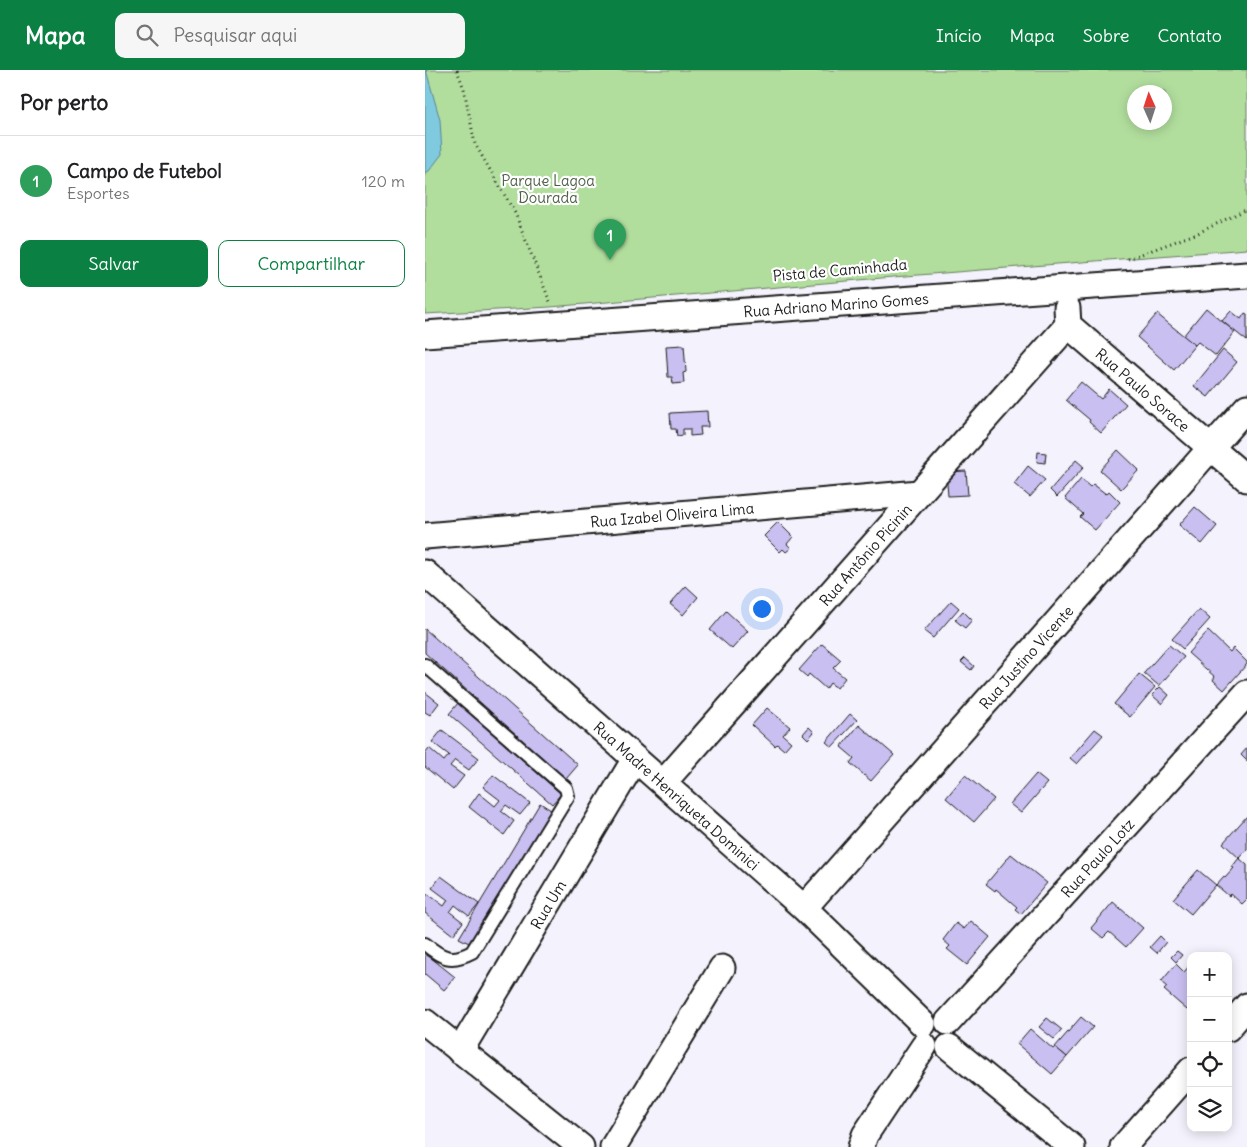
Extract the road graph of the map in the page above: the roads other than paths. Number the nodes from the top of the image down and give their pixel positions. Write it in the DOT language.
graph roads {
  1 [pos="1247,275"];
  2 [pos="1066,288"];
  3 [pos="1068,325"];
  4 [pos="425,334"];
  5 [pos="1247,407"];
  6 [pos="1211,448"];
  7 [pos="1247,479"];
  8 [pos="919,493"];
  9 [pos="425,536"];
  10 [pos="425,572"];
  11 [pos="425,665"];
  12 [pos="1247,693"];
  13 [pos="635,759"];
  14 [pos="663,783"];
  15 [pos="805,908"];
  16 [pos="425,944"];
  17 [pos="722,968"];
  18 [pos="1247,1006"];
  19 [pos="425,1022"];
  20 [pos="1232,1023"];
  21 [pos="948,1034"];
  22 [pos="923,1035"];
  23 [pos="461,1051"];
  24 [pos="1187,1075"];
  25 [pos="581,1147"];
  26 [pos="613,1147"];
  27 [pos="861,1147"];
  28 [pos="1072,1147"];
  29 [pos="1123,1147"];
  1 -- 2 [label="street, Rua Adriano Marino Gomes"];
  2 -- 3 [label="street"];
  2 -- 4 [label="street, Rua Adriano Marino Gomes"];
  3 -- 6 [label="street, Rua Paulo Sorace"];
  3 -- 8 [label="street, Rua Antônio Picinin"];
  5 -- 6 [label="street, Rua Justino Vicente"];
  6 -- 7 [label="street, Rua Paulo Sorace"];
  6 -- 15 [label="street, Rua Justino Vicente"];
  8 -- 9 [label="street, Rua Izabel Oliveira Lima"];
  8 -- 14 [label="street, Rua Antônio Picinin"];
  10 -- 13 [label="street, Rua Madre Henriqueta Dominici"];
  11 -- 16 [label="lane"];
  12 -- 21 [label="street, Rua Paulo Lotz"];
  13 -- 14 [label="street, Rua Madre Henriqueta Dominici"];
  13 -- 23 [label="street, Rua Um"];
  14 -- 15 [label="street, Rua Madre Henriqueta Dominici"];
  15 -- 22 [label="street, Rua Madre Henriqueta Dominici"];
  17 -- 26 [label="street"];
  18 -- 20 [label="street"];
  19 -- 23 [label="street"];
  21 -- 22 [label="street"];
  21 -- 28 [label="street"];
  22 -- 27 [label="street"];
  23 -- 25 [label="street"];
  24 -- 29 [label="street"];
}
